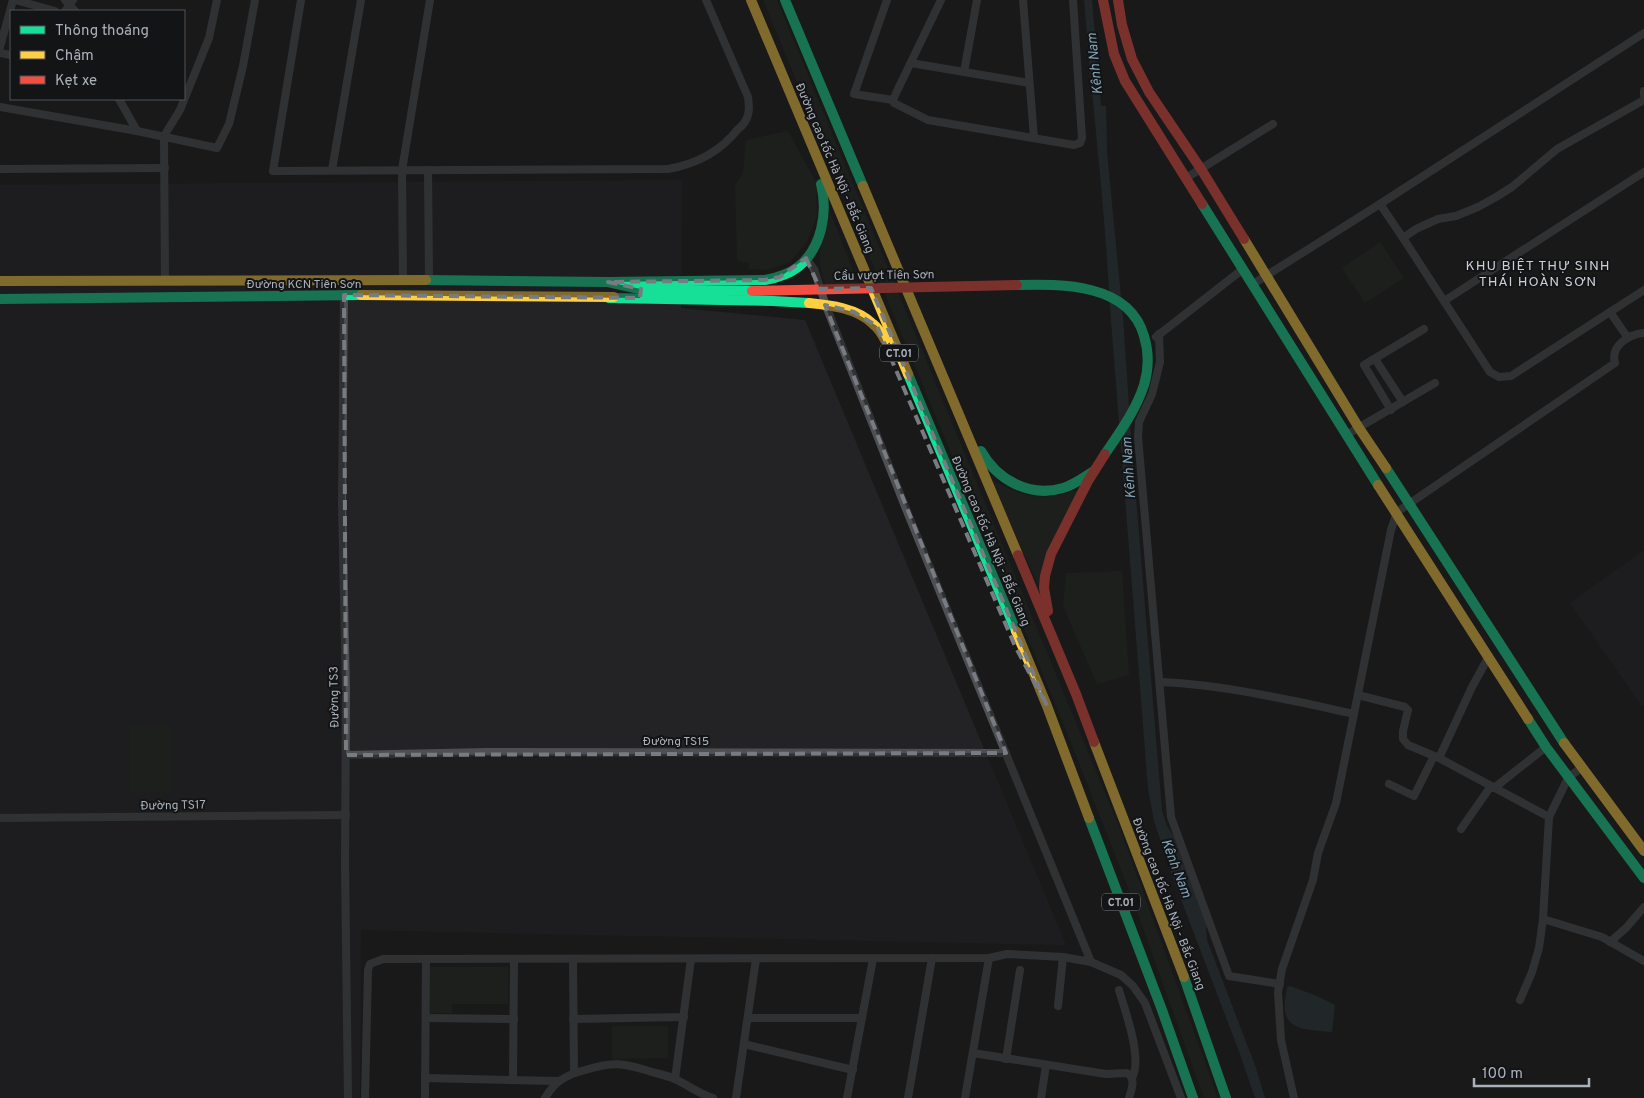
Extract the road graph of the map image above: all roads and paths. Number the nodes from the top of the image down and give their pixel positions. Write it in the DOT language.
graph roads {
  1 [pos="14,0"];
  2 [pos="217,0"];
  3 [pos="255,0"];
  4 [pos="301,0"];
  5 [pos="361,0"];
  6 [pos="430,0"];
  7 [pos="706,0"];
  8 [pos="750,0"];
  9 [pos="785,0"];
  10 [pos="887,0"];
  11 [pos="940,0"];
  12 [pos="977,0"];
  13 [pos="1023,0"];
  14 [pos="1073,0"];
  15 [pos="1103,0"];
  16 [pos="1118,0"];
  17 [pos="51,10"];
  18 [pos="6,18"];
  19 [pos="1644,33"];
  20 [pos="0,47"];
  21 [pos="911,63"];
  22 [pos="964,72"];
  23 [pos="1030,83"];
  24 [pos="185,97"];
  25 [pos="120,100"];
  26 [pos="184,100"];
  27 [pos="894,100"];
  28 [pos="1644,100"];
  29 [pos="0,107"];
  30 [pos="1273,124"];
  31 [pos="136,131"];
  32 [pos="164,136"];
  33 [pos="1034,138"];
  34 [pos="165,168"];
  35 [pos="0,169"];
  36 [pos="1201,169"];
  37 [pos="332,170"];
  38 [pos="402,170"];
  39 [pos="428,170"];
  40 [pos="1644,172"];
  41 [pos="1186,178"];
  42 [pos="1380,204"];
  43 [pos="1403,238"];
  44 [pos="806,258"];
  45 [pos="895,265"];
  46 [pos="1243,269"];
  47 [pos="1266,275"];
  48 [pos="344,280"];
  49 [pos="403,280"];
  50 [pos="429,280"];
  51 [pos="0,281"];
  52 [pos="165,281"];
  53 [pos="608,282"];
  54 [pos="1253,284"];
  55 [pos="644,290"];
  56 [pos="1644,290"];
  57 [pos="344,295"];
  58 [pos="609,298"];
  59 [pos="0,299"];
  60 [pos="1444,301"];
  61 [pos="826,306"];
  62 [pos="1610,312"];
  63 [pos="1424,329"];
  64 [pos="1644,333"];
  65 [pos="1159,334"];
  66 [pos="1628,338"];
  67 [pos="1147,344"];
  68 [pos="1375,359"];
  69 [pos="1435,384"];
  70 [pos="1403,402"];
  71 [pos="1391,410"];
  72 [pos="1359,428"];
  73 [pos="1346,435"];
  74 [pos="1094,470"];
  75 [pos="1409,502"];
  76 [pos="1396,512"];
  77 [pos="1489,656"];
  78 [pos="1161,682"];
  79 [pos="1358,695"];
  80 [pos="1047,706"];
  81 [pos="1354,714"];
  82 [pos="1546,747"];
  83 [pos="1006,753"];
  84 [pos="346,755"];
  85 [pos="1436,757"];
  86 [pos="1581,768"];
  87 [pos="1568,778"];
  88 [pos="1389,784"];
  89 [pos="1493,787"];
  90 [pos="346,815"];
  91 [pos="1549,817"];
  92 [pos="0,818"];
  93 [pos="1461,829"];
  94 [pos="1644,851"];
  95 [pos="1136,852"];
  96 [pos="1644,878"];
  97 [pos="1644,907"];
  98 [pos="1543,919"];
  99 [pos="1610,942"];
  100 [pos="1063,957"];
  101 [pos="932,958"];
  102 [pos="989,958"];
  103 [pos="692,959"];
  104 [pos="756,959"];
  105 [pos="873,959"];
  106 [pos="426,960"];
  107 [pos="514,960"];
  108 [pos="573,960"];
  109 [pos="1644,961"];
  110 [pos="1091,962"];
  111 [pos="1020,970"];
  112 [pos="1280,984"];
  113 [pos="1118,990"];
  114 [pos="1520,1000"];
  115 [pos="1058,1006"];
  116 [pos="684,1017"];
  117 [pos="426,1018"];
  118 [pos="748,1018"];
  119 [pos="862,1018"];
  120 [pos="514,1019"];
  121 [pos="573,1019"];
  122 [pos="744,1044"];
  123 [pos="973,1053"];
  124 [pos="1006,1059"];
  125 [pos="1046,1065"];
  126 [pos="852,1070"];
  127 [pos="574,1073"];
  128 [pos="425,1078"];
  129 [pos="1132,1078"];
  130 [pos="675,1079"];
  131 [pos="513,1080"];
  132 [pos="558,1081"];
  133 [pos="348,1098"];
  134 [pos="365,1098"];
  135 [pos="425,1098"];
  136 [pos="545,1098"];
  137 [pos="713,1098"];
  138 [pos="736,1098"];
  139 [pos="847,1098"];
  140 [pos="908,1098"];
  141 [pos="965,1098"];
  142 [pos="1041,1098"];
  143 [pos="1130,1098"];
  144 [pos="1181,1098"];
  145 [pos="1194,1098"];
  146 [pos="1226,1098"];
  147 [pos="1294,1098"];
  1 -- 17 [label="street"];
  1 -- 18 [label="street"];
  2 -- 24 [label="street"];
  3 -- 32 [label="street"];
  4 -- 37 [label="street"];
  5 -- 37 [label="street"];
  6 -- 38 [label="street"];
  7 -- 39 [label="street"];
  8 -- 44 [label="main road"];
  8 -- 80 [label="main road, Đường cao tốc Hà Nội - Bắc Giang / CT.01"];
  9 -- 45 [label="main road, Đường cao tốc Hà Nội - Bắc Giang / CT.01"];
  10 -- 27 [label="street"];
  11 -- 21 [label="street"];
  12 -- 22 [label="street"];
  13 -- 23 [label="street"];
  14 -- 33 [label="street"];
  15 -- 41 [label="main road"];
  16 -- 36 [label="main road"];
  18 -- 20 [label="street"];
  19 -- 42 [label="street"];
  21 -- 22 [label="street"];
  21 -- 27 [label="street"];
  22 -- 23 [label="street"];
  23 -- 33 [label="street"];
  25 -- 31 [label="street"];
  26 -- 32 [label="street"];
  27 -- 33 [label="street"];
  28 -- 43 [label="street"];
  29 -- 31 [label="street"];
  30 -- 36 [label="street"];
  31 -- 32 [label="street"];
  32 -- 34 [label="street"];
  34 -- 35 [label="street"];
  34 -- 52 [label="street"];
  36 -- 41 [label="street"];
  36 -- 47 [label="main road"];
  37 -- 38 [label="street"];
  38 -- 39 [label="street"];
  38 -- 49 [label="street"];
  39 -- 50 [label="street"];
  40 -- 60 [label="street"];
  41 -- 46 [label="main road"];
  42 -- 43 [label="street"];
  42 -- 47 [label="street"];
  43 -- 60 [label="street"];
  44 -- 53 [label="main road"];
  44 -- 61 [label="street"];
  45 -- 74 [label="main road"];
  45 -- 95 [label="main road, Đường cao tốc Hà Nội - Bắc Giang / CT.01"];
  46 -- 54 [label="main road"];
  46 -- 65 [label="street"];
  47 -- 54 [label="street"];
  47 -- 72 [label="main road"];
  48 -- 49 [label="main road, Đường KCN Tiên Sơn"];
  48 -- 52 [label="main road, Đường KCN Tiên Sơn"];
  48 -- 57 [label="main road"];
  49 -- 50 [label="main road, Đường KCN Tiên Sơn"];
  50 -- 53 [label="main road, Đường KCN Tiên Sơn"];
  51 -- 52 [label="main road, Đường KCN Tiên Sơn"];
  53 -- 55 [label="main road"];
  54 -- 73 [label="main road"];
  55 -- 58 [label="main road"];
  55 -- 67 [label="main road, Cầu vượt Tiên Sơn, bridge"];
  56 -- 62 [label="street"];
  57 -- 58 [label="main road, Đường KCN Tiên Sơn"];
  57 -- 59 [label="main road, Đường KCN Tiên Sơn"];
  57 -- 84 [label="street, Đường TS3"];
  58 -- 61 [label="main road"];
  60 -- 62 [label="street"];
  61 -- 80 [label="main road"];
  61 -- 83 [label="street"];
  62 -- 66 [label="street"];
  63 -- 68 [label="street"];
  64 -- 66 [label="street"];
  65 -- 67 [label="street"];
  65 -- 78 [label="street"];
  66 -- 75 [label="street"];
  67 -- 74 [label="main road"];
  68 -- 70 [label="street"];
  68 -- 71 [label="street"];
  69 -- 70 [label="street"];
  70 -- 71 [label="street"];
  71 -- 72 [label="street"];
  72 -- 73 [label="street"];
  72 -- 75 [label="main road"];
  73 -- 76 [label="main road"];
  74 -- 95 [label="main road"];
  75 -- 76 [label="street"];
  75 -- 86 [label="main road"];
  76 -- 77 [label="main road"];
  76 -- 79 [label="street"];
  77 -- 82 [label="main road"];
  77 -- 85 [label="street"];
  78 -- 81 [label="street"];
  78 -- 112 [label="street"];
  79 -- 81 [label="street"];
  79 -- 85 [label="street"];
  80 -- 145 [label="main road, Đường cao tốc Hà Nội - Bắc Giang / CT.01"];
  81 -- 112 [label="street"];
  82 -- 87 [label="main road"];
  82 -- 89 [label="street"];
  83 -- 84 [label="street, Đường TS15"];
  83 -- 110 [label="street"];
  84 -- 90 [label="street, Đường TS3"];
  85 -- 88 [label="street"];
  85 -- 89 [label="street"];
  86 -- 87 [label="street"];
  86 -- 94 [label="main road"];
  87 -- 91 [label="street"];
  87 -- 96 [label="main road"];
  89 -- 91 [label="street"];
  89 -- 93 [label="street"];
  90 -- 92 [label="street, Đường TS17"];
  90 -- 133 [label="street, Đường TS3"];
  91 -- 98 [label="street"];
  95 -- 146 [label="main road, Đường cao tốc Hà Nội - Bắc Giang / CT.01"];
  97 -- 99 [label="street"];
  98 -- 99 [label="street"];
  98 -- 114 [label="street"];
  99 -- 109 [label="street"];
  100 -- 102 [label="street"];
  100 -- 110 [label="street"];
  100 -- 115 [label="street"];
  101 -- 102 [label="street"];
  101 -- 105 [label="street"];
  101 -- 140 [label="street"];
  102 -- 123 [label="street"];
  103 -- 104 [label="street"];
  103 -- 108 [label="street"];
  103 -- 116 [label="street"];
  104 -- 105 [label="street"];
  104 -- 118 [label="street"];
  105 -- 119 [label="street"];
  106 -- 107 [label="street"];
  106 -- 117 [label="street"];
  106 -- 134 [label="street"];
  107 -- 108 [label="street"];
  107 -- 120 [label="street"];
  108 -- 121 [label="street"];
  110 -- 144 [label="street"];
  111 -- 124 [label="street"];
  112 -- 147 [label="street"];
  113 -- 129 [label="street"];
  116 -- 121 [label="street"];
  116 -- 130 [label="street"];
  117 -- 120 [label="street"];
  117 -- 128 [label="street"];
  118 -- 119 [label="street"];
  118 -- 122 [label="street"];
  119 -- 126 [label="street"];
  120 -- 131 [label="street"];
  121 -- 127 [label="street"];
  122 -- 126 [label="street"];
  122 -- 138 [label="street"];
  123 -- 124 [label="street"];
  123 -- 141 [label="street"];
  124 -- 125 [label="street"];
  125 -- 129 [label="street"];
  125 -- 142 [label="street"];
  126 -- 139 [label="street"];
  127 -- 130 [label="street"];
  127 -- 132 [label="street"];
  128 -- 131 [label="street"];
  128 -- 135 [label="street"];
  129 -- 143 [label="street"];
  130 -- 137 [label="street"];
  131 -- 132 [label="street"];
  132 -- 136 [label="street"];
}
